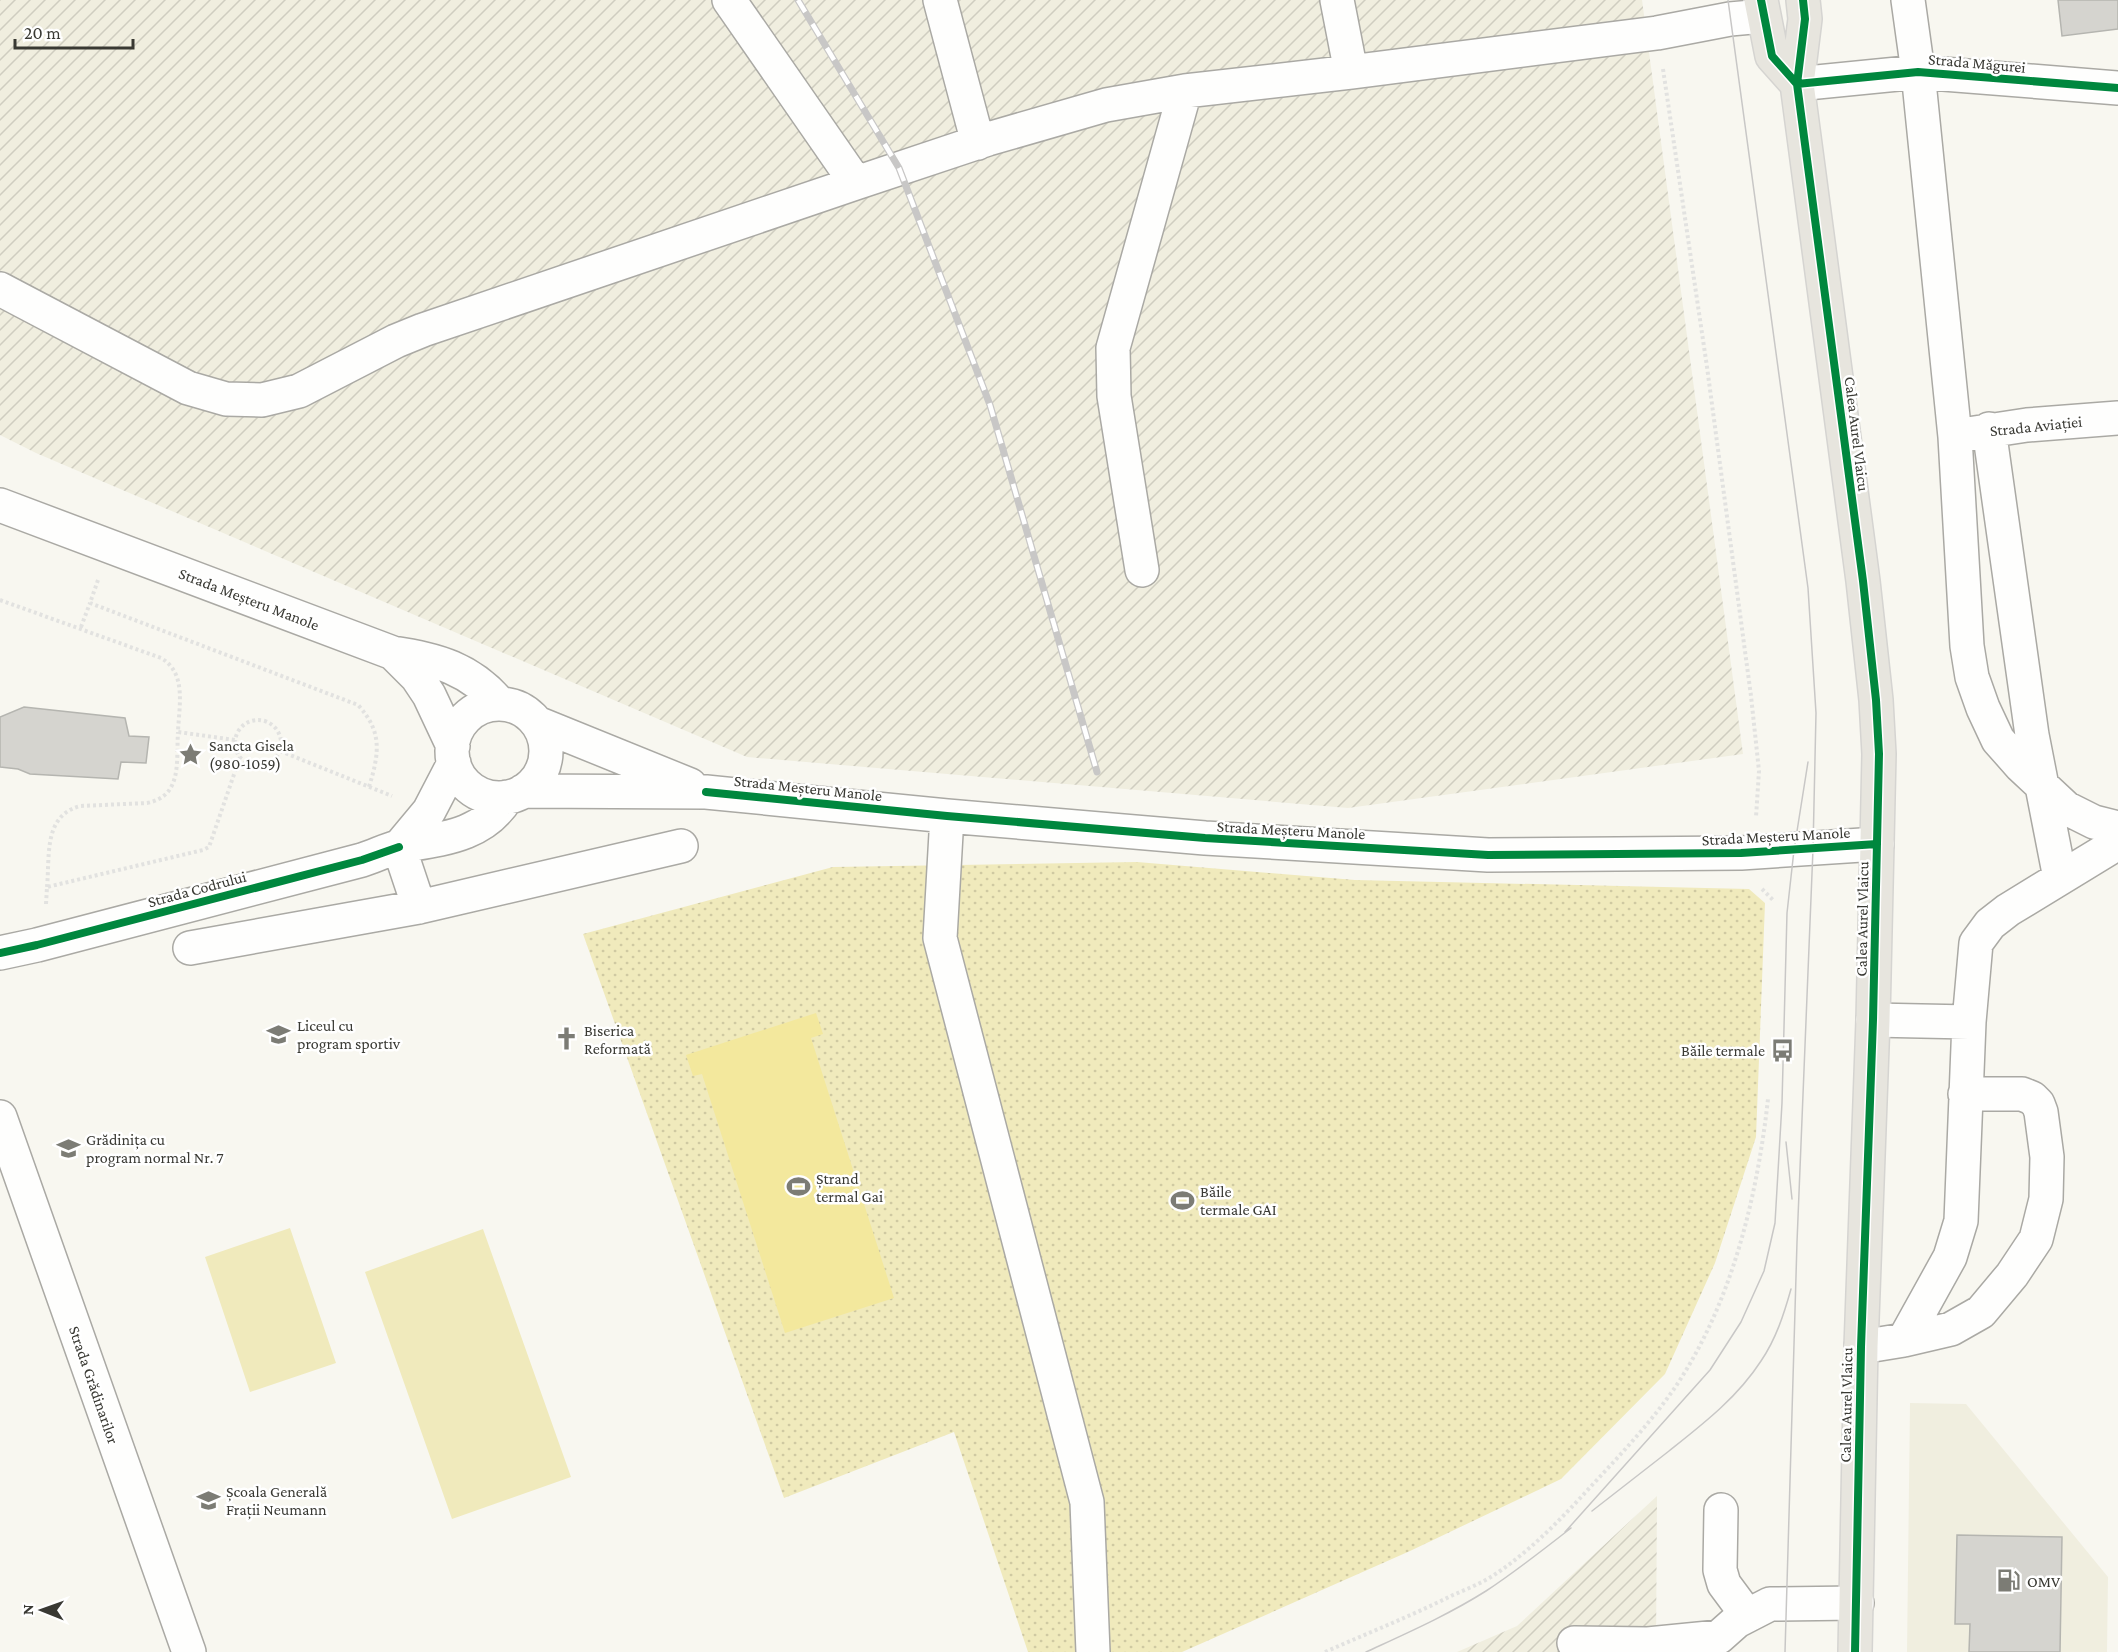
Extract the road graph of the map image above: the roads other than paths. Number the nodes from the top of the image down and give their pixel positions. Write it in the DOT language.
graph roads {
  1 [pos="729,0"];
  2 [pos="940,0"];
  3 [pos="1337,0"];
  4 [pos="1803,0"];
  5 [pos="1908,0"];
  6 [pos="1762,8"];
  7 [pos="1351,72"];
  8 [pos="1918,72"];
  9 [pos="1797,84"];
  10 [pos="2118,88"];
  11 [pos="1185,91"];
  12 [pos="978,143"];
  13 [pos="856,183"];
  14 [pos="0,289"];
  15 [pos="2118,418"];
  16 [pos="1989,429"];
  17 [pos="1954,436"];
  18 [pos="0,505"];
  19 [pos="1142,570"];
  20 [pos="393,653"];
  21 [pos="500,704"];
  22 [pos="537,723"];
  23 [pos="453,754"];
  24 [pos="2042,785"];
  25 [pos="706,792"];
  26 [pos="515,794"];
  27 [pos="947,816"];
  28 [pos="2118,828"];
  29 [pos="2118,843"];
  30 [pos="1877,844"];
  31 [pos="681,846"];
  32 [pos="399,847"];
  33 [pos="2060,878"];
  34 [pos="419,907"];
  35 [pos="190,948"];
  36 [pos="0,952"];
  37 [pos="1873,1020"];
  38 [pos="1969,1022"];
  39 [pos="1965,1094"];
  40 [pos="0,1117"];
  41 [pos="1904,1340"];
  42 [pos="1861,1347"];
  43 [pos="1721,1510"];
  44 [pos="1857,1603"];
  45 [pos="1746,1615"];
  46 [pos="1574,1643"];
  47 [pos="1719,1645"];
  48 [pos="1648,1648"];
  49 [pos="189,1652"];
  50 [pos="1093,1652"];
  51 [pos="1855,1652"];
  1 -- 13 [label="street"];
  2 -- 12 [label="street"];
  3 -- 7 [label="street"];
  4 -- 9 [label="main road, Calea Aurel Vlaicu"];
  5 -- 8 [label="street"];
  6 -- 7 [label="street"];
  6 -- 9 [label="main road"];
  7 -- 11 [label="street"];
  8 -- 9 [label="street, Strada Măgurei"];
  8 -- 10 [label="street, Strada Măgurei"];
  8 -- 17 [label="street"];
  9 -- 30 [label="main road, Calea Aurel Vlaicu"];
  11 -- 12 [label="street"];
  11 -- 19 [label="street"];
  12 -- 13 [label="street"];
  13 -- 14 [label="street"];
  15 -- 16 [label="street, Strada Aviației"];
  16 -- 17 [label="street, Strada Aviației"];
  16 -- 24 [label="street"];
  17 -- 24 [label="street"];
  18 -- 20 [label="street, Strada Meșteru Manole"];
  20 -- 21 [label="street"];
  20 -- 23 [label="street, Strada Meșteru Manole"];
  21 -- 22 [label="street"];
  21 -- 23 [label="street"];
  22 -- 25 [label="street"];
  22 -- 26 [label="street"];
  23 -- 26 [label="street"];
  23 -- 32 [label="street"];
  24 -- 28 [label="street"];
  24 -- 33 [label="street"];
  25 -- 26 [label="street"];
  25 -- 27 [label="street, Strada Meșteru Manole"];
  26 -- 32 [label="street, Strada Codrului"];
  27 -- 30 [label="street, Strada Meșteru Manole"];
  27 -- 50 [label="street"];
  29 -- 33 [label="street"];
  30 -- 37 [label="main road, Calea Aurel Vlaicu"];
  31 -- 34 [label="street"];
  32 -- 34 [label="street"];
  32 -- 36 [label="street, Strada Codrului"];
  33 -- 38 [label="street"];
  34 -- 35 [label="street"];
  37 -- 38 [label="street"];
  37 -- 42 [label="main road, Calea Aurel Vlaicu"];
  38 -- 39 [label="street"];
  39 -- 41 [label="street"];
  39 -- 41 [label="street"];
  40 -- 49 [label="street, Strada Grădinarilor"];
  41 -- 42 [label="street"];
  42 -- 44 [label="main road, Calea Aurel Vlaicu"];
  43 -- 45 [label="street"];
  44 -- 45 [label="street"];
  44 -- 51 [label="main road, Calea Aurel Vlaicu"];
  45 -- 47 [label="street"];
  46 -- 48 [label="street"];
  47 -- 48 [label="street"];
}
